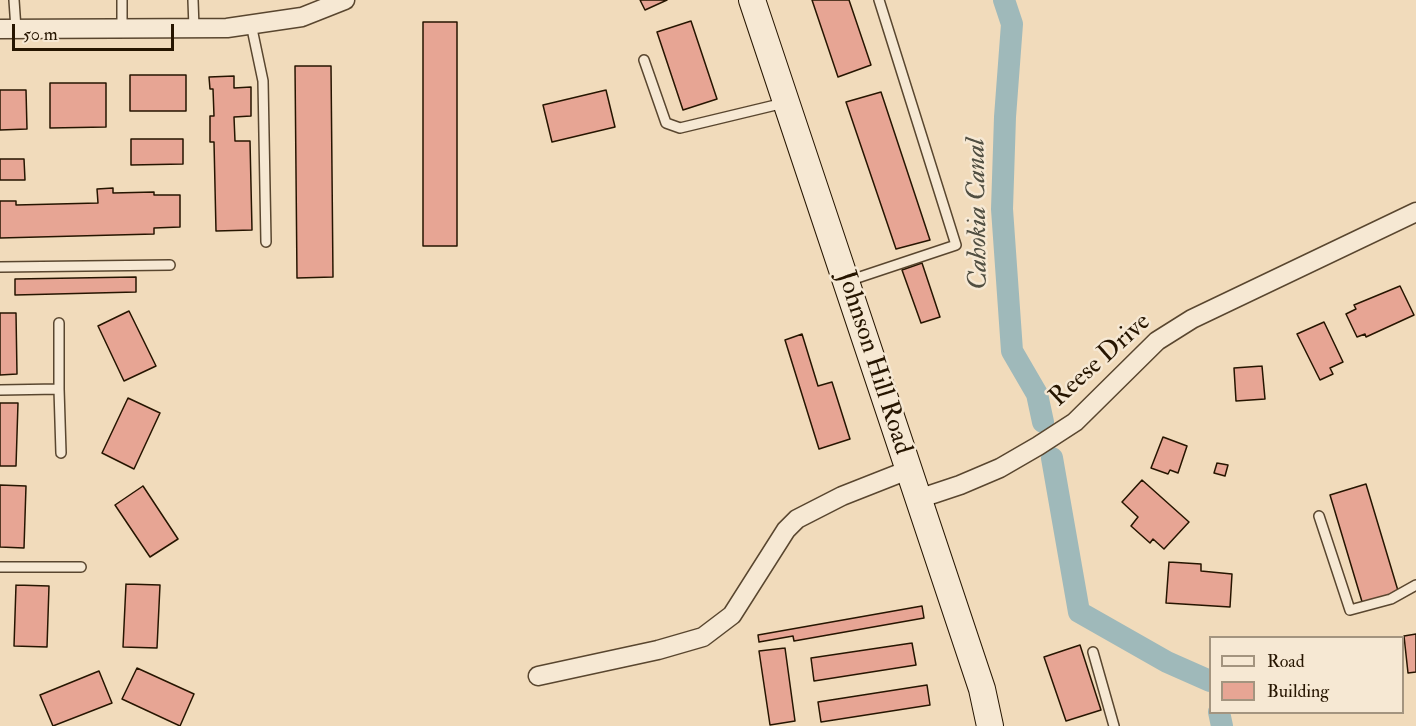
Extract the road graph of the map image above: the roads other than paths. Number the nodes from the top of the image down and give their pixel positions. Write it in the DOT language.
graph roads {
  1 [pos="14,0"];
  2 [pos="122,0"];
  3 [pos="193,0"];
  4 [pos="345,0"];
  5 [pos="752,0"];
  6 [pos="879,0"];
  7 [pos="251,24"];
  8 [pos="194,28"];
  9 [pos="8,29"];
  10 [pos="122,29"];
  11 [pos="644,60"];
  12 [pos="786,102"];
  13 [pos="1416,212"];
  14 [pos="266,242"];
  15 [pos="170,265"];
  16 [pos="0,267"];
  17 [pos="846,282"];
  18 [pos="59,323"];
  19 [pos="59,389"];
  20 [pos="0,390"];
  21 [pos="61,453"];
  22 [pos="908,470"];
  23 [pos="918,499"];
  24 [pos="1319,516"];
  25 [pos="0,567"];
  26 [pos="81,567"];
  27 [pos="1416,585"];
  28 [pos="1093,652"];
  29 [pos="537,676"];
  30 [pos="990,726"];
  31 [pos="1114,726"];
  1 -- 9 [label="lane"];
  2 -- 10 [label="lane"];
  3 -- 8 [label="lane"];
  4 -- 7 [label="street"];
  5 -- 12 [label="street, Johnson Hill Road"];
  6 -- 17 [label="lane"];
  7 -- 8 [label="street"];
  7 -- 14 [label="lane"];
  8 -- 10 [label="street"];
  9 -- 10 [label="street"];
  11 -- 12 [label="lane"];
  12 -- 17 [label="street, Johnson Hill Road"];
  13 -- 23 [label="street, Reese Drive"];
  15 -- 16 [label="lane"];
  17 -- 22 [label="street, Johnson Hill Road"];
  18 -- 19 [label="lane"];
  19 -- 20 [label="lane"];
  19 -- 21 [label="lane"];
  22 -- 23 [label="street, Johnson Hill Road"];
  22 -- 29 [label="street"];
  23 -- 30 [label="street, Johnson Hill Road"];
  24 -- 27 [label="lane"];
  25 -- 26 [label="lane"];
  28 -- 31 [label="lane"];
}
